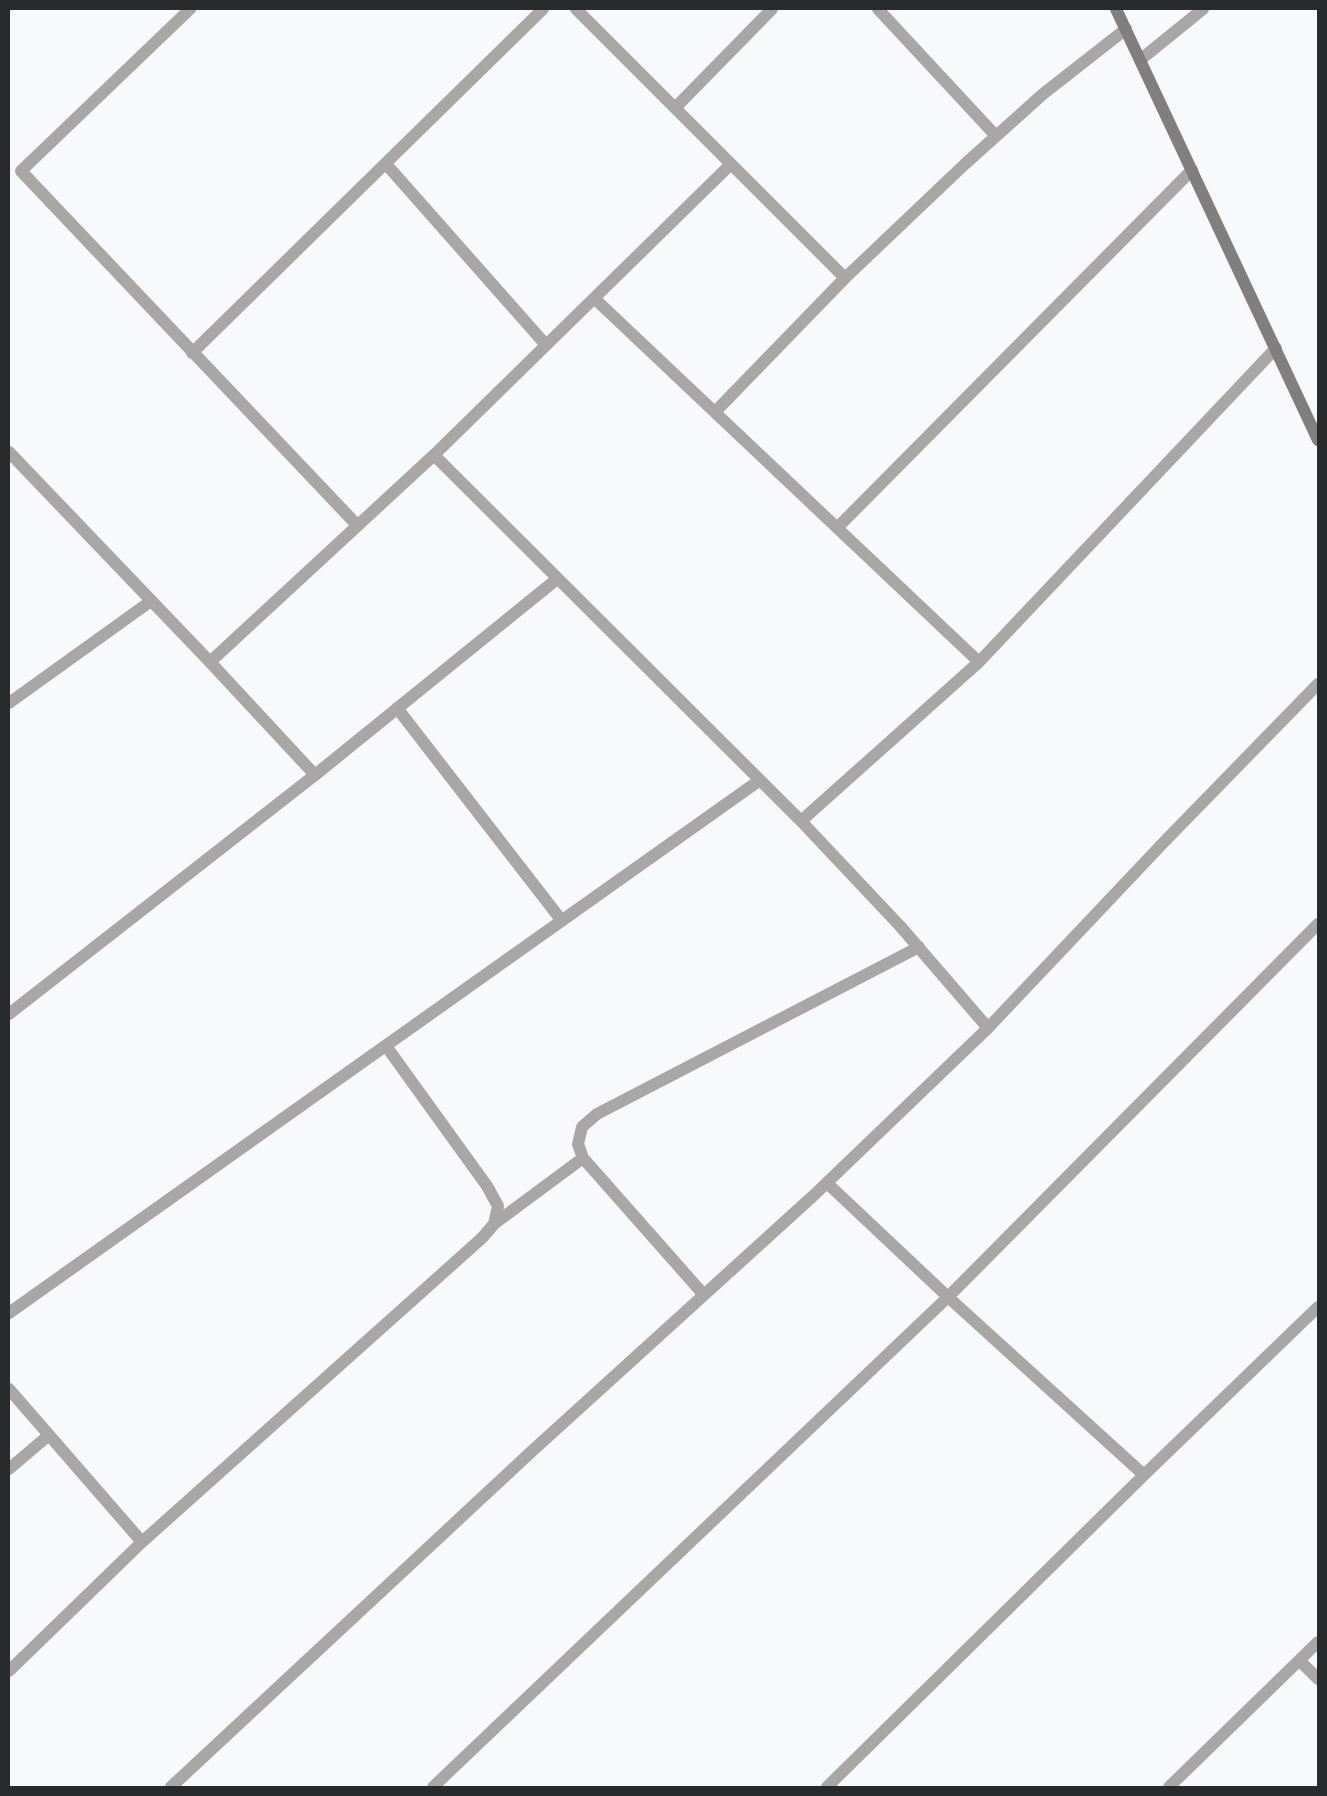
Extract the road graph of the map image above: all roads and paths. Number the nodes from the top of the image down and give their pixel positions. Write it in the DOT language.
graph roads {
  1 [pos="190,9"];
  2 [pos="543,9"];
  3 [pos="576,9"];
  4 [pos="772,9"];
  5 [pos="878,9"];
  6 [pos="1116,9"];
  7 [pos="1203,9"];
  8 [pos="1126,29"];
  9 [pos="1140,60"];
  10 [pos="675,108"];
  11 [pos="996,136"];
  12 [pos="386,164"];
  13 [pos="731,164"];
  14 [pos="1192,170"];
  15 [pos="21,171"];
  16 [pos="9,176"];
  17 [pos="845,278"];
  18 [pos="594,298"];
  19 [pos="546,345"];
  20 [pos="1276,348"];
  21 [pos="192,353"];
  22 [pos="715,412"];
  23 [pos="1318,440"];
  24 [pos="9,452"];
  25 [pos="434,455"];
  26 [pos="356,525"];
  27 [pos="836,528"];
  28 [pos="557,578"];
  29 [pos="151,601"];
  30 [pos="210,662"];
  31 [pos="979,662"];
  32 [pos="1318,684"];
  33 [pos="9,703"];
  34 [pos="397,708"];
  35 [pos="315,776"];
  36 [pos="760,780"];
  37 [pos="801,821"];
  38 [pos="562,921"];
  39 [pos="1318,924"];
  40 [pos="919,947"];
  41 [pos="9,1014"];
  42 [pos="988,1028"];
  43 [pos="386,1046"];
  44 [pos="583,1158"];
  45 [pos="827,1183"];
  46 [pos="494,1224"];
  47 [pos="704,1296"];
  48 [pos="948,1297"];
  49 [pos="1318,1306"];
  50 [pos="9,1313"];
  51 [pos="9,1389"];
  52 [pos="49,1435"];
  53 [pos="9,1469"];
  54 [pos="1144,1475"];
  55 [pos="142,1542"];
  56 [pos="1318,1642"];
  57 [pos="1300,1660"];
  58 [pos="9,1671"];
  59 [pos="1318,1679"];
  60 [pos="171,1787"];
  61 [pos="433,1787"];
  62 [pos="827,1787"];
  63 [pos="1169,1787"];
  1 -- 15 [label="street"];
  2 -- 12 [label="street"];
  3 -- 10 [label="street"];
  4 -- 10 [label="street"];
  5 -- 11 [label="street"];
  6 -- 8 [label="street"];
  7 -- 9 [label="street"];
  8 -- 9 [label="street"];
  8 -- 11 [label="street"];
  9 -- 14 [label="street"];
  10 -- 13 [label="street"];
  11 -- 17 [label="street"];
  12 -- 19 [label="street"];
  12 -- 21 [label="street"];
  13 -- 17 [label="street"];
  13 -- 18 [label="street"];
  14 -- 20 [label="street"];
  14 -- 27 [label="street"];
  15 -- 16 [label="street"];
  15 -- 21 [label="street"];
  17 -- 22 [label="street"];
  18 -- 19 [label="street"];
  18 -- 22 [label="street"];
  19 -- 25 [label="street"];
  20 -- 23 [label="street"];
  20 -- 31 [label="street"];
  21 -- 26 [label="street"];
  22 -- 27 [label="street"];
  24 -- 29 [label="street"];
  25 -- 26 [label="street"];
  25 -- 28 [label="street"];
  26 -- 30 [label="street"];
  27 -- 31 [label="street"];
  28 -- 34 [label="street"];
  28 -- 36 [label="street"];
  29 -- 30 [label="street"];
  29 -- 33 [label="street"];
  30 -- 35 [label="street"];
  31 -- 37 [label="street"];
  32 -- 42 [label="street"];
  34 -- 35 [label="street"];
  34 -- 38 [label="street"];
  35 -- 41 [label="street"];
  36 -- 37 [label="street"];
  36 -- 38 [label="street"];
  37 -- 40 [label="street"];
  38 -- 43 [label="street"];
  39 -- 48 [label="street"];
  40 -- 42 [label="street"];
  40 -- 44 [label="street"];
  42 -- 45 [label="street"];
  43 -- 46 [label="street"];
  43 -- 50 [label="street"];
  44 -- 46 [label="street"];
  44 -- 47 [label="street"];
  45 -- 47 [label="street"];
  45 -- 48 [label="street"];
  46 -- 55 [label="street"];
  47 -- 60 [label="street"];
  48 -- 54 [label="street"];
  48 -- 61 [label="street"];
  49 -- 54 [label="street"];
  51 -- 52 [label="street"];
  52 -- 53 [label="street"];
  52 -- 55 [label="street"];
  54 -- 62 [label="street"];
  55 -- 58 [label="street"];
  56 -- 57 [label="street"];
  57 -- 59 [label="street"];
  57 -- 63 [label="street"];
}
